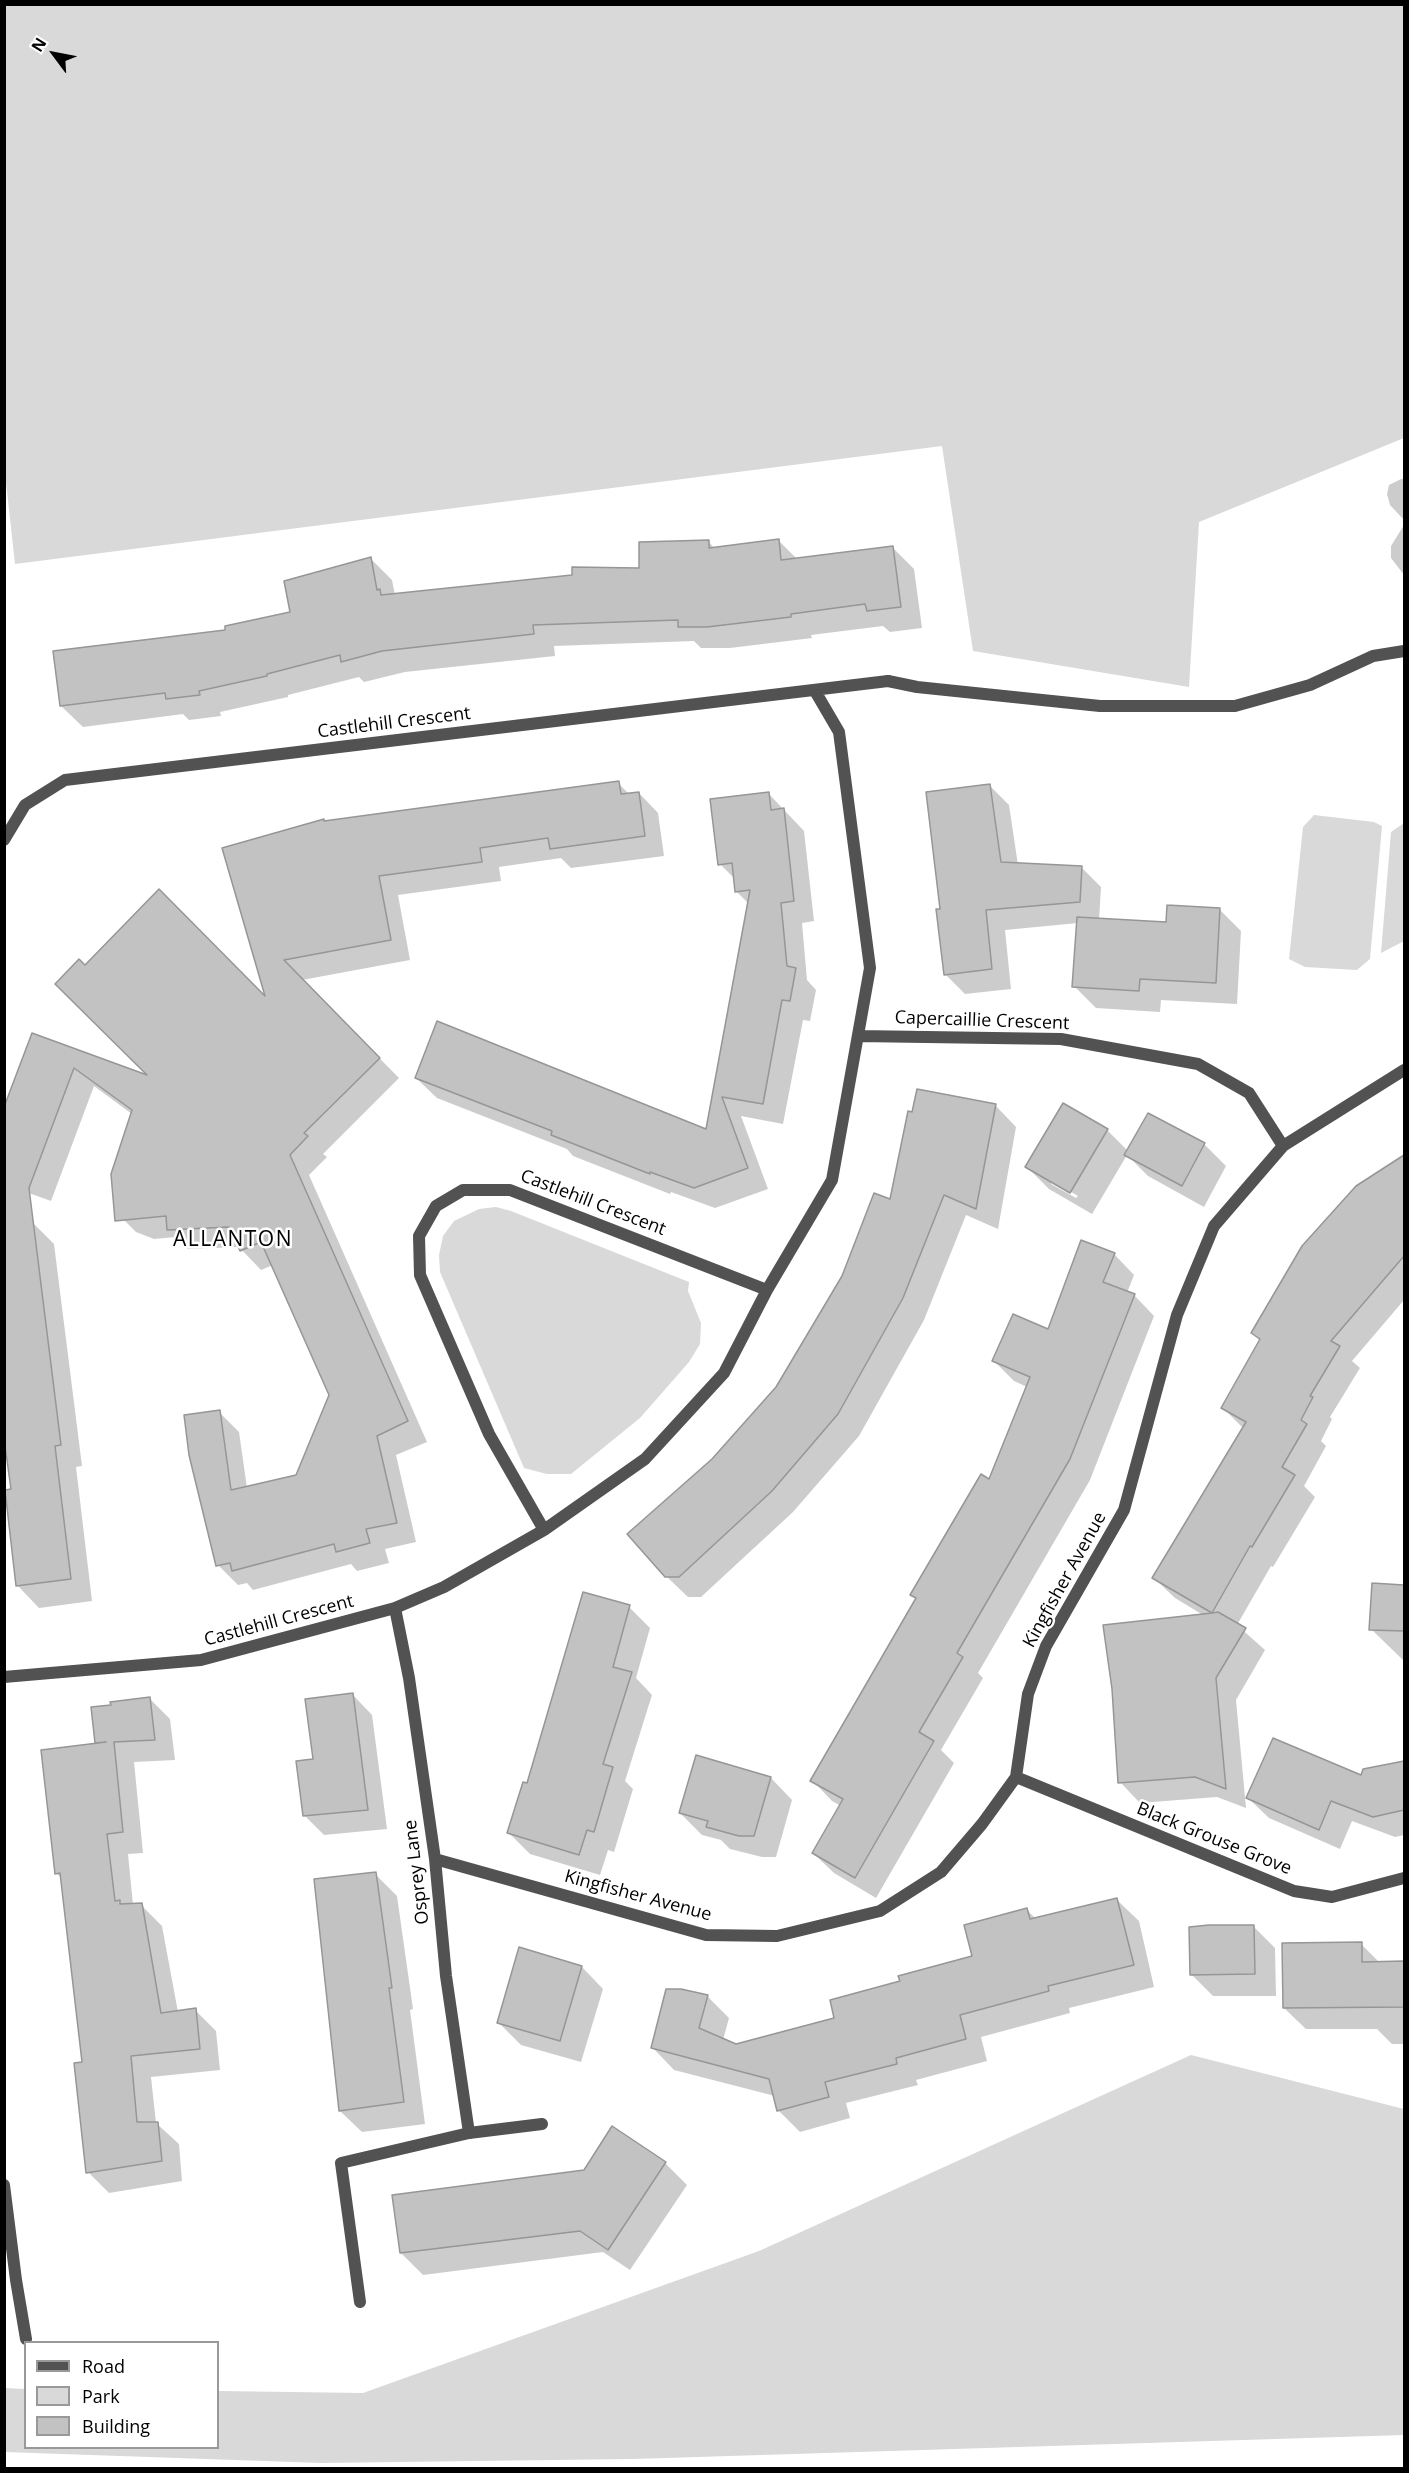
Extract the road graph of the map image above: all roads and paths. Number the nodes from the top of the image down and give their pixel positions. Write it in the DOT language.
graph roads {
  1 [pos="1404,651"];
  2 [pos="815,691"];
  3 [pos="4,840"];
  4 [pos="858,1036"];
  5 [pos="1404,1070"];
  6 [pos="1282,1146"];
  7 [pos="767,1290"];
  8 [pos="544,1530"];
  9 [pos="395,1608"];
  10 [pos="4,1677"];
  11 [pos="1016,1777"];
  12 [pos="435,1859"];
  13 [pos="1404,1878"];
  14 [pos="543,2124"];
  15 [pos="469,2133"];
  16 [pos="4,2185"];
  17 [pos="10,2280"];
  18 [pos="360,2302"];
  19 [pos="26,2339"];
  1 -- 2 [label="street, Castlehill Crescent"];
  2 -- 3 [label="street, Castlehill Crescent"];
  2 -- 4 [label="street, Castlehill Crescent"];
  4 -- 6 [label="street, Capercaillie Crescent"];
  4 -- 7 [label="street, Castlehill Crescent"];
  5 -- 6 [label="street"];
  6 -- 11 [label="street, Kingfisher Avenue"];
  7 -- 8 [label="street, Castlehill Crescent"];
  7 -- 8 [label="street, Castlehill Crescent"];
  8 -- 9 [label="street, Castlehill Crescent"];
  9 -- 10 [label="street, Castlehill Crescent"];
  9 -- 12 [label="street, Osprey Lane"];
  11 -- 12 [label="street, Kingfisher Avenue"];
  11 -- 13 [label="street, Black Grouse Grove"];
  12 -- 15 [label="street, Osprey Lane"];
  14 -- 15 [label="street"];
  15 -- 18 [label="street"];
  16 -- 17 [label="street"];
  17 -- 19 [label="street"];
}
